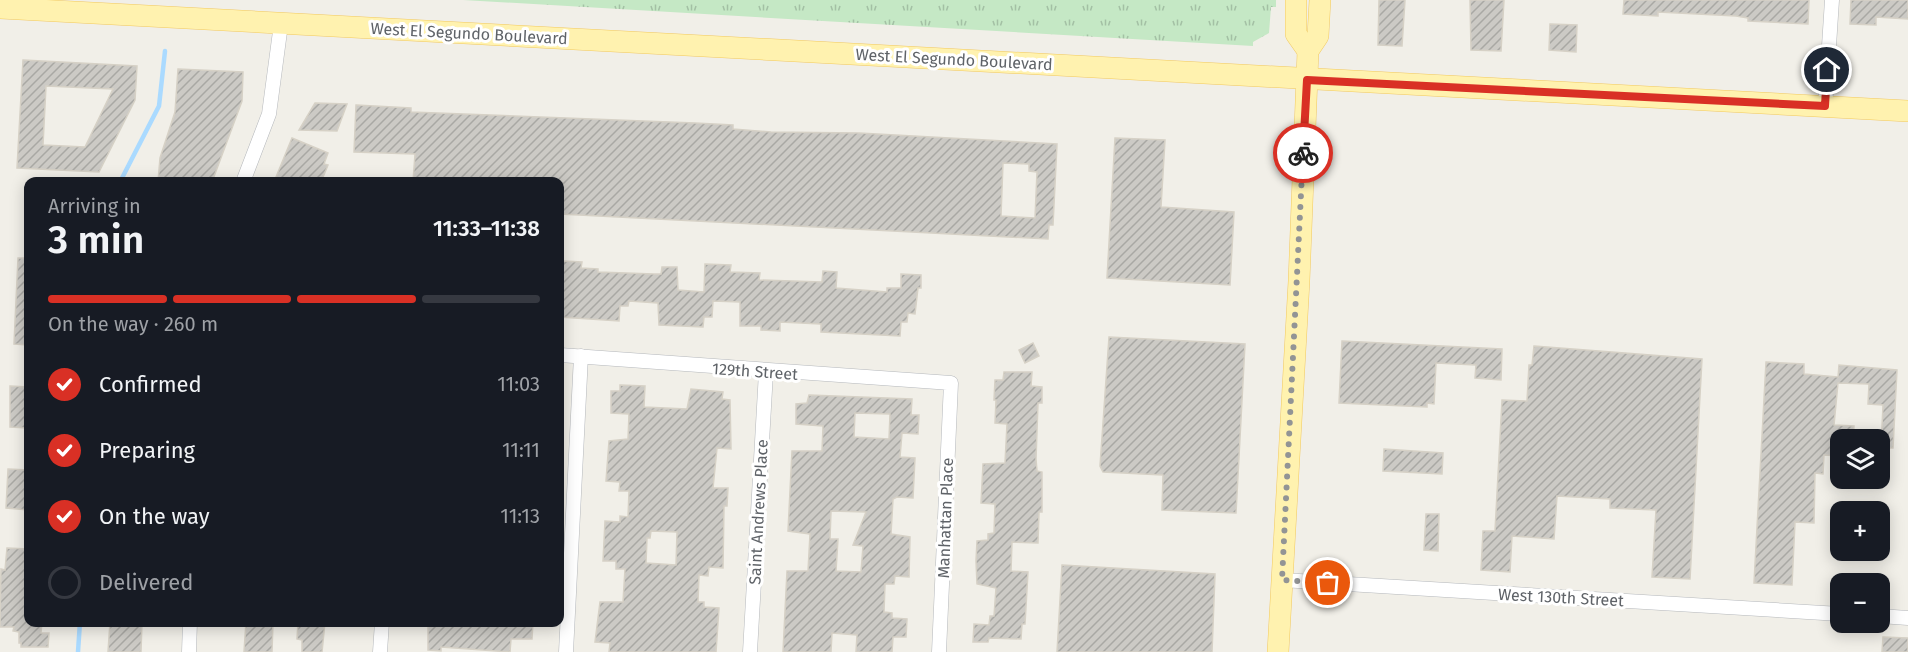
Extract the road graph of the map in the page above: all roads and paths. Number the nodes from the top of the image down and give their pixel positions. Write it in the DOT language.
graph roads {
  1 [pos="1296,0"];
  2 [pos="1320,0"];
  3 [pos="1832,0"];
  4 [pos="0,8"];
  5 [pos="281,24"];
  6 [pos="1308,51"];
  7 [pos="1307,80"];
  8 [pos="1825,106"];
  9 [pos="1908,111"];
  10 [pos="245,177"];
  11 [pos="564,355"];
  12 [pos="581,356"];
  13 [pos="766,372"];
  14 [pos="951,383"];
  15 [pos="1282,580"];
  16 [pos="1830,613"];
  17 [pos="1890,617"];
  18 [pos="1908,618"];
  19 [pos="190,627"];
  20 [pos="381,627"];
  21 [pos="189,652"];
  22 [pos="380,652"];
  23 [pos="566,652"];
  24 [pos="750,652"];
  25 [pos="939,652"];
  26 [pos="1278,652"];
  1 -- 6 [label="main road"];
  2 -- 6 [label="main road"];
  3 -- 8 [label="street"];
  4 -- 5 [label="main road, West El Segundo Boulevard"];
  5 -- 7 [label="main road, West El Segundo Boulevard"];
  5 -- 10 [label="street"];
  6 -- 7 [label="main road"];
  7 -- 8 [label="main road, West El Segundo Boulevard"];
  7 -- 15 [label="main road"];
  8 -- 9 [label="main road, West El Segundo Boulevard"];
  11 -- 12 [label="street, 129th Street"];
  12 -- 13 [label="street, 129th Street"];
  12 -- 23 [label="street"];
  13 -- 14 [label="street, 129th Street"];
  13 -- 24 [label="street, Saint Andrews Place"];
  14 -- 25 [label="street, Manhattan Place"];
  15 -- 16 [label="street, West 130th Street"];
  15 -- 26 [label="main road"];
  17 -- 18 [label="street"];
  19 -- 21 [label="street"];
  20 -- 22 [label="street"];
}
